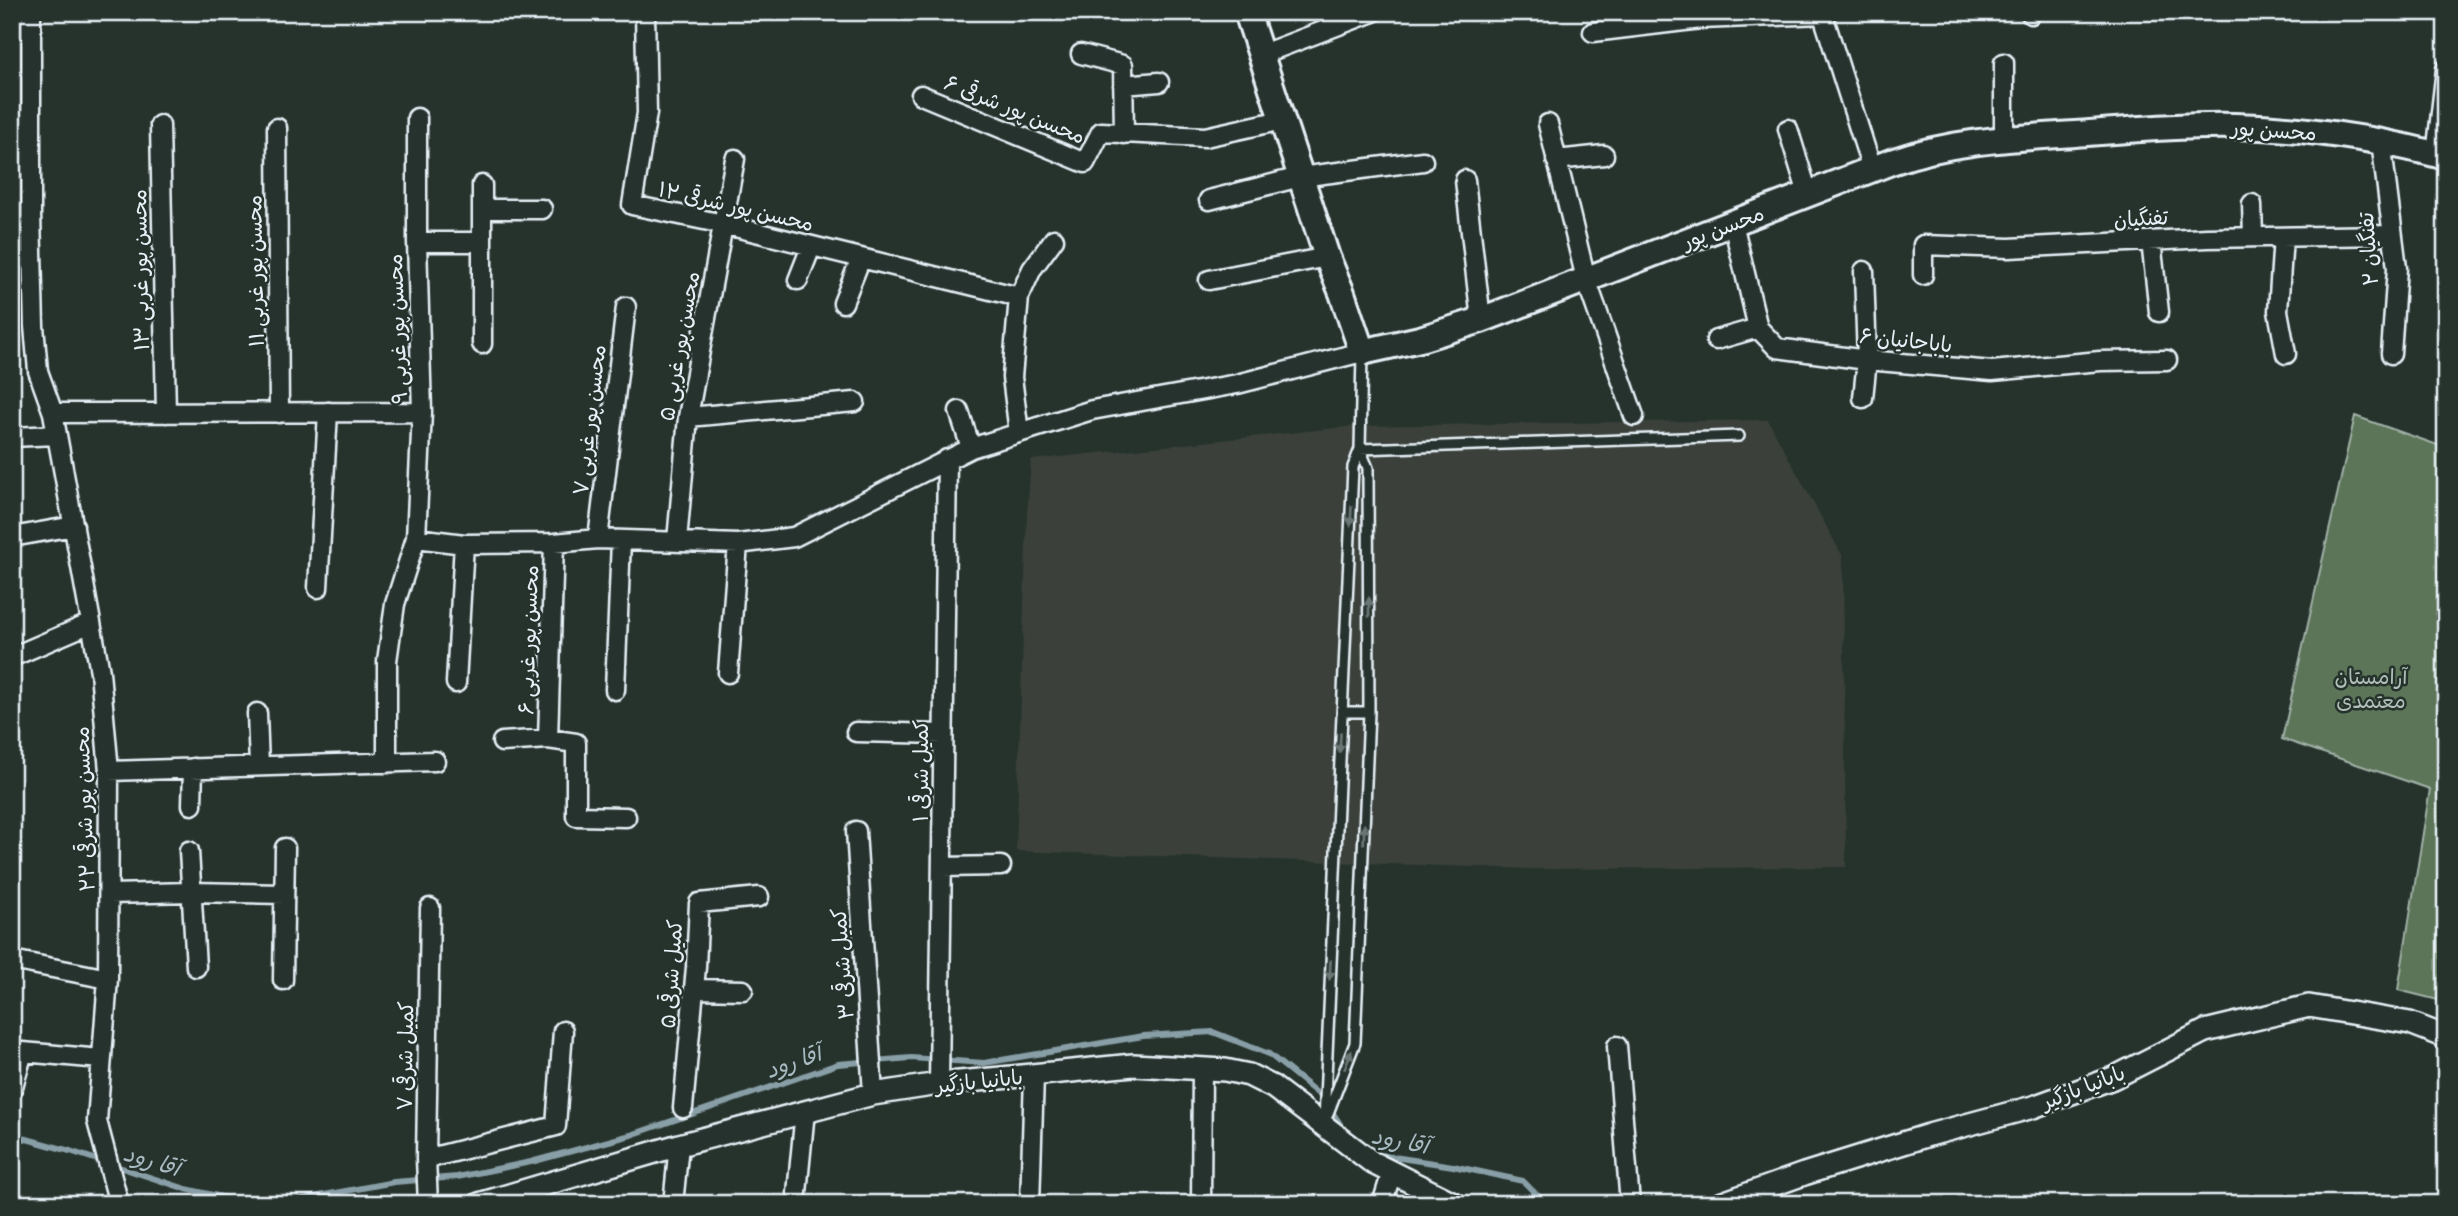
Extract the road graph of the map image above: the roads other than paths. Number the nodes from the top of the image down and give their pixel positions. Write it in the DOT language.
graph roads {
  1 [pos="31,12"];
  2 [pos="645,12"];
  3 [pos="1247,12"];
  4 [pos="1373,12"];
  5 [pos="1822,13"];
  6 [pos="1593,32"];
  7 [pos="1082,54"];
  8 [pos="1261,55"];
  9 [pos="2004,63"];
  10 [pos="2446,69"];
  11 [pos="1159,82"];
  12 [pos="1123,85"];
  13 [pos="921,95"];
  14 [pos="417,118"];
  15 [pos="1282,120"];
  16 [pos="1548,124"];
  17 [pos="160,125"];
  18 [pos="277,128"];
  19 [pos="1788,129"];
  20 [pos="1124,134"];
  21 [pos="2004,139"];
  22 [pos="2381,142"];
  23 [pos="1604,155"];
  24 [pos="2441,156"];
  25 [pos="735,159"];
  26 [pos="1423,160"];
  27 [pos="1556,160"];
  28 [pos="1872,169"];
  29 [pos="1300,177"];
  30 [pos="1465,180"];
  31 [pos="482,185"];
  32 [pos="1808,194"];
  33 [pos="1209,200"];
  34 [pos="2252,204"];
  35 [pos="482,209"];
  36 [pos="542,209"];
  37 [pos="1733,223"];
  38 [pos="723,224"];
  39 [pos="2391,235"];
  40 [pos="2253,237"];
  41 [pos="2283,237"];
  42 [pos="1054,239"];
  43 [pos="2151,241"];
  44 [pos="417,242"];
  45 [pos="482,242"];
  46 [pos="811,247"];
  47 [pos="1326,257"];
  48 [pos="861,258"];
  49 [pos="1864,271"];
  50 [pos="1923,275"];
  51 [pos="1586,279"];
  52 [pos="798,280"];
  53 [pos="1209,280"];
  54 [pos="1019,297"];
  55 [pos="843,303"];
  56 [pos="626,307"];
  57 [pos="2159,312"];
  58 [pos="1481,320"];
  59 [pos="1758,328"];
  60 [pos="1716,340"];
  61 [pos="482,344"];
  62 [pos="1362,352"];
  63 [pos="2286,354"];
  64 [pos="2391,354"];
  65 [pos="1867,360"];
  66 [pos="2167,360"];
  67 [pos="1863,398"];
  68 [pos="855,402"];
  69 [pos="959,411"];
  70 [pos="328,412"];
  71 [pos="422,412"];
  72 [pos="53,413"];
  73 [pos="166,413"];
  74 [pos="279,413"];
  75 [pos="1634,416"];
  76 [pos="688,417"];
  77 [pos="1019,433"];
  78 [pos="56,435"];
  79 [pos="1739,436"];
  80 [pos="12,438"];
  81 [pos="971,448"];
  82 [pos="1360,449"];
  83 [pos="947,459"];
  84 [pos="74,526"];
  85 [pos="12,537"];
  86 [pos="416,538"];
  87 [pos="598,539"];
  88 [pos="621,540"];
  89 [pos="677,541"];
  90 [pos="554,543"];
  91 [pos="464,544"];
  92 [pos="738,544"];
  93 [pos="318,588"];
  94 [pos="91,623"];
  95 [pos="12,657"];
  96 [pos="728,673"];
  97 [pos="456,683"];
  98 [pos="615,690"];
  99 [pos="1342,712"];
  100 [pos="1369,712"];
  101 [pos="257,713"];
  102 [pos="856,732"];
  103 [pos="943,734"];
  104 [pos="548,739"];
  105 [pos="502,742"];
  106 [pos="435,761"];
  107 [pos="387,763"];
  108 [pos="259,766"];
  109 [pos="193,768"];
  110 [pos="109,771"];
  111 [pos="192,805"];
  112 [pos="626,817"];
  113 [pos="856,831"];
  114 [pos="285,848"];
  115 [pos="189,850"];
  116 [pos="1002,866"];
  117 [pos="942,867"];
  118 [pos="191,892"];
  119 [pos="110,894"];
  120 [pos="285,894"];
  121 [pos="759,897"];
  122 [pos="430,908"];
  123 [pos="12,960"];
  124 [pos="196,967"];
  125 [pos="108,979"];
  126 [pos="284,980"];
  127 [pos="694,989"];
  128 [pos="743,990"];
  129 [pos="564,1031"];
  130 [pos="2446,1037"];
  131 [pos="1617,1046"];
  132 [pos="100,1059"];
  133 [pos="1202,1069"];
  134 [pos="1034,1075"];
  135 [pos="939,1084"];
  136 [pos="12,1090"];
  137 [pos="873,1094"];
  138 [pos="683,1108"];
  139 [pos="804,1111"];
  140 [pos="1324,1124"];
  141 [pos="679,1145"];
  142 [pos="1392,1172"];
  143 [pos="426,1182"];
  144 [pos="797,1193"];
  145 [pos="119,1204"];
  146 [pos="479,1204"];
  147 [pos="673,1204"];
  148 [pos="1030,1204"];
  149 [pos="1201,1204"];
  150 [pos="1382,1204"];
  151 [pos="1455,1204"];
  152 [pos="1630,1204"];
  153 [pos="1720,1204"];
  1 -- 72 [label="street, محسن پور شرقی ۲۲"];
  2 -- 38 [label="street, محسن پور شرقی ۱۲"];
  3 -- 8 [label="main road"];
  4 -- 8 [label="street"];
  5 -- 6 [label="street"];
  5 -- 28 [label="street"];
  7 -- 12 [label="street"];
  8 -- 15 [label="main road"];
  9 -- 21 [label="street"];
  10 -- 24 [label="street"];
  11 -- 12 [label="street"];
  12 -- 20 [label="street"];
  13 -- 20 [label="street, محسن پور شرقی ۶"];
  14 -- 44 [label="street, محسن پور غربی ۹"];
  15 -- 20 [label="street, محسن پور شرقی ۶"];
  15 -- 29 [label="main road"];
  16 -- 27 [label="street"];
  17 -- 73 [label="street, محسن پور غربی ۱۳"];
  18 -- 74 [label="street, محسن پور غربی ۱۱"];
  19 -- 32 [label="street"];
  21 -- 22 [label="main road, محسن پور"];
  21 -- 28 [label="main road, محسن پور"];
  22 -- 24 [label="main road, محسن پور"];
  22 -- 39 [label="street, تفنگیان ۲"];
  23 -- 27 [label="street"];
  25 -- 38 [label="street, محسن پور غربی ۵"];
  26 -- 29 [label="street"];
  27 -- 51 [label="street"];
  28 -- 32 [label="main road, محسن پور"];
  29 -- 33 [label="street"];
  29 -- 47 [label="main road"];
  30 -- 58 [label="street"];
  31 -- 35 [label="street"];
  32 -- 37 [label="main road, محسن پور"];
  34 -- 40 [label="street"];
  35 -- 36 [label="street"];
  35 -- 45 [label="street"];
  37 -- 51 [label="main road, محسن پور"];
  37 -- 59 [label="street"];
  38 -- 46 [label="street, محسن پور شرقی ۱۲"];
  38 -- 76 [label="street, محسن پور غربی ۵"];
  39 -- 41 [label="street, تفنگیان"];
  39 -- 64 [label="street, تفنگیان ۲"];
  40 -- 41 [label="street, تفنگیان"];
  40 -- 43 [label="street, تفنگیان"];
  41 -- 63 [label="street"];
  42 -- 54 [label="street"];
  43 -- 50 [label="street, تفنگیان"];
  43 -- 57 [label="street"];
  44 -- 45 [label="street"];
  44 -- 71 [label="street, محسن پور غربی ۹"];
  45 -- 61 [label="street"];
  46 -- 48 [label="street, محسن پور شرقی ۱۲"];
  46 -- 52 [label="street"];
  47 -- 53 [label="street"];
  47 -- 62 [label="main road"];
  48 -- 54 [label="street, محسن پور شرقی ۱۲"];
  48 -- 55 [label="street"];
  49 -- 65 [label="street"];
  51 -- 58 [label="main road, محسن پور"];
  51 -- 75 [label="street"];
  54 -- 77 [label="street"];
  56 -- 87 [label="street, محسن پور غربی ۷"];
  58 -- 62 [label="main road, محسن پور"];
  59 -- 60 [label="street"];
  59 -- 65 [label="street, باباجانیان ۶"];
  62 -- 77 [label="street"];
  62 -- 82 [label="lane"];
  65 -- 66 [label="street, باباجانیان ۶"];
  65 -- 67 [label="street"];
  68 -- 76 [label="street"];
  69 -- 81 [label="street"];
  70 -- 71 [label="street"];
  70 -- 74 [label="street"];
  70 -- 93 [label="street"];
  71 -- 86 [label="street, محسن پور غربی ۹"];
  72 -- 73 [label="street"];
  72 -- 78 [label="street, محسن پور شرقی ۲۲"];
  73 -- 74 [label="street"];
  76 -- 89 [label="street, محسن پور غربی ۵"];
  77 -- 81 [label="street"];
  78 -- 80 [label="street"];
  78 -- 84 [label="street, محسن پور شرقی ۲۲"];
  79 -- 82 [label="lane"];
  81 -- 83 [label="street"];
  82 -- 99 [label="lane, one-way"];
  100 -- 82 [label="lane, one-way"];
  83 -- 92 [label="street"];
  83 -- 103 [label="street, کمیل شرقی ۱"];
  84 -- 85 [label="street"];
  84 -- 94 [label="street, محسن پور شرقی ۲۲"];
  86 -- 91 [label="street"];
  86 -- 107 [label="street, محسن پور غربی ۹"];
  87 -- 88 [label="street"];
  87 -- 90 [label="street"];
  88 -- 89 [label="street"];
  88 -- 98 [label="street"];
  89 -- 92 [label="street"];
  90 -- 91 [label="street"];
  90 -- 104 [label="street, محسن پور غربی ۶"];
  91 -- 97 [label="street"];
  92 -- 96 [label="street"];
  94 -- 95 [label="street"];
  94 -- 110 [label="street, محسن پور شرقی ۲۲"];
  99 -- 100 [label="lane"];
  99 -- 140 [label="lane, one-way"];
  140 -- 100 [label="lane, one-way"];
  101 -- 108 [label="street"];
  102 -- 103 [label="street"];
  103 -- 117 [label="street, کمیل شرقی ۱"];
  104 -- 105 [label="street"];
  104 -- 112 [label="street"];
  106 -- 107 [label="street"];
  107 -- 108 [label="street"];
  108 -- 109 [label="street"];
  109 -- 110 [label="street"];
  109 -- 111 [label="street"];
  110 -- 119 [label="street, محسن پور شرقی ۲۲"];
  113 -- 137 [label="street, کمیل شرقی ۳"];
  114 -- 120 [label="street"];
  115 -- 118 [label="street"];
  116 -- 117 [label="street"];
  117 -- 135 [label="street, کمیل شرقی ۱"];
  118 -- 119 [label="street"];
  118 -- 120 [label="street"];
  118 -- 124 [label="street"];
  119 -- 125 [label="street, محسن پور شرقی ۲۲"];
  120 -- 126 [label="street"];
  121 -- 127 [label="street, کمیل شرقی ۵"];
  122 -- 143 [label="street, کمیل شرقی ۷"];
  123 -- 125 [label="street"];
  125 -- 132 [label="street, محسن پور شرقی ۲۲"];
  127 -- 128 [label="street"];
  127 -- 138 [label="street, کمیل شرقی ۵"];
  129 -- 143 [label="street"];
  130 -- 153 [label="street, بابانیا بازگیر"];
  131 -- 152 [label="street"];
  132 -- 136 [label="street"];
  132 -- 145 [label="street, محسن پور شرقی ۲۲"];
  133 -- 134 [label="street, بابانیا بازگیر"];
  133 -- 140 [label="street, بابانیا بازگیر"];
  133 -- 149 [label="street"];
  134 -- 135 [label="street, بابانیا بازگیر"];
  134 -- 148 [label="street"];
  135 -- 137 [label="street, بابانیا بازگیر"];
  137 -- 139 [label="street, بابانیا بازگیر"];
  139 -- 141 [label="street, بابانیا بازگیر"];
  139 -- 144 [label="street"];
  140 -- 142 [label="street, بابانیا بازگیر"];
  141 -- 146 [label="street, بابانیا بازگیر"];
  141 -- 147 [label="street"];
  142 -- 150 [label="street"];
  142 -- 151 [label="street, بابانیا بازگیر"];
}
